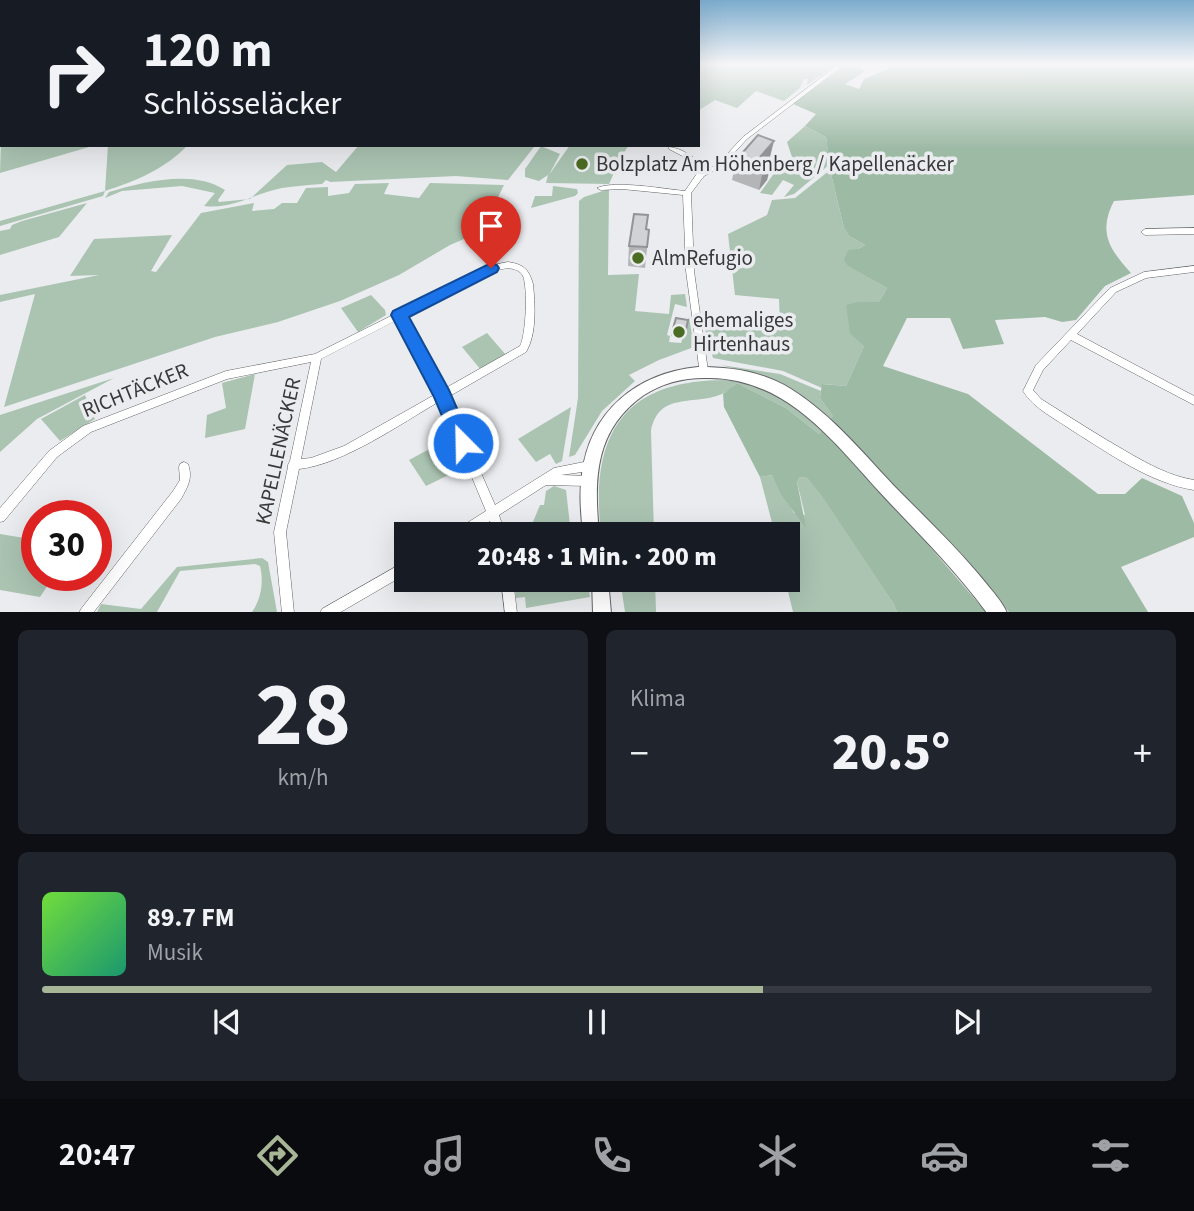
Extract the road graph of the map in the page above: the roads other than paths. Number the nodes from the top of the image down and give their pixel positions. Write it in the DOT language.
graph roads {
  1 [pos="805,93"];
  2 [pos="671,148"];
  3 [pos="705,172"];
  4 [pos="601,188"];
  5 [pos="687,193"];
  6 [pos="1194,231"];
  7 [pos="1145,232"];
  8 [pos="1194,269"];
  9 [pos="399,315"];
  10 [pos="1072,336"];
  11 [pos="317,357"];
  12 [pos="703,372"];
  13 [pos="442,395"];
  14 [pos="1194,401"];
  15 [pos="293,465"];
  16 [pos="184,467"];
  17 [pos="588,473"];
  18 [pos="1194,485"];
  19 [pos="493,514"];
  20 [pos="0,517"];
  21 [pos="480,522"];
  22 [pos="495,522"];
  23 [pos="590,522"];
  24 [pos="394,574"];
  25 [pos="509,592"];
  26 [pos="85,612"];
  27 [pos="288,612"];
  28 [pos="326,612"];
  29 [pos="511,612"];
  30 [pos="998,612"];
  1 -- 3 [label="street"];
  2 -- 3 [label="street"];
  3 -- 5 [label="street"];
  4 -- 5 [label="street"];
  5 -- 12 [label="street"];
  6 -- 7 [label="street"];
  8 -- 10 [label="street"];
  9 -- 11 [label="street, KAPELLENÄCKER"];
  9 -- 13 [label="street"];
  9 -- 13 [label="street, KAPELLENÄCKER"];
  10 -- 14 [label="street"];
  10 -- 18 [label="street"];
  11 -- 15 [label="street, KAPELLENÄCKER"];
  11 -- 20 [label="street, RICHTÄCKER"];
  12 -- 17 [label="main road"];
  12 -- 30 [label="main road"];
  13 -- 15 [label="street"];
  13 -- 19 [label="street"];
  15 -- 27 [label="street, KAPELLENÄCKER"];
  16 -- 26 [label="street"];
  17 -- 19 [label="street"];
  17 -- 23 [label="main road"];
  19 -- 21 [label="street"];
  19 -- 22 [label="street"];
  24 -- 28 [label="street"];
  25 -- 29 [label="street"];
}
